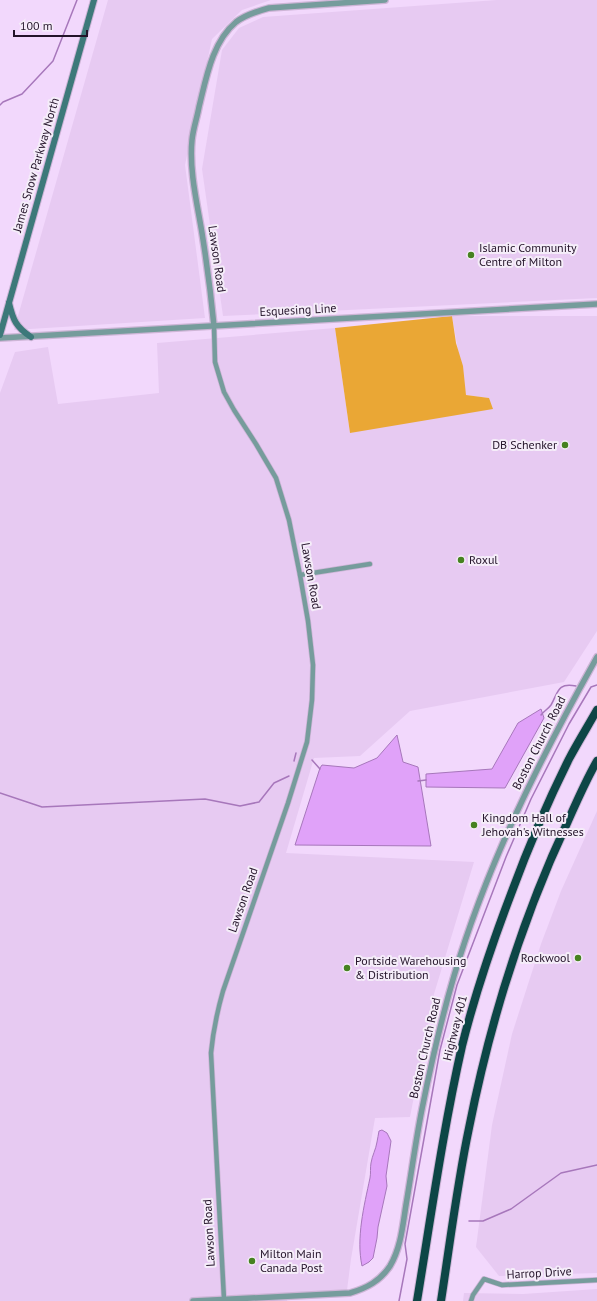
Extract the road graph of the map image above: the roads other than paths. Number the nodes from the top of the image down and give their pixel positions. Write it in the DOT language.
graph roads {
  1 [pos="94,0"];
  2 [pos="385,0"];
  3 [pos="9,302"];
  4 [pos="597,304"];
  5 [pos="214,326"];
  6 [pos="0,337"];
  7 [pos="31,337"];
  8 [pos="370,564"];
  9 [pos="300,575"];
  10 [pos="597,657"];
  11 [pos="597,710"];
  12 [pos="597,761"];
  13 [pos="597,1280"];
  14 [pos="224,1299"];
  15 [pos="193,1301"];
  16 [pos="417,1301"];
  17 [pos="441,1301"];
  18 [pos="471,1301"];
  1 -- 3 [label="main road, James Snow Parkway North"];
  2 -- 5 [label="street, Lawson Road"];
  3 -- 6 [label="main road, James Snow Parkway North"];
  3 -- 7 [label="main road"];
  4 -- 5 [label="street, Esquesing Line"];
  5 -- 7 [label="street, Esquesing Line"];
  5 -- 9 [label="street, Lawson Road"];
  6 -- 7 [label="street, Esquesing Line"];
  8 -- 9 [label="street"];
  9 -- 14 [label="street, Lawson Road"];
  10 -- 14 [label="street, Boston Church Road"];
  11 -- 16 [label="highway, Highway 401"];
  12 -- 17 [label="highway"];
  13 -- 18 [label="street, Harrop Drive"];
  14 -- 15 [label="street, Boston Church Road"];
}
